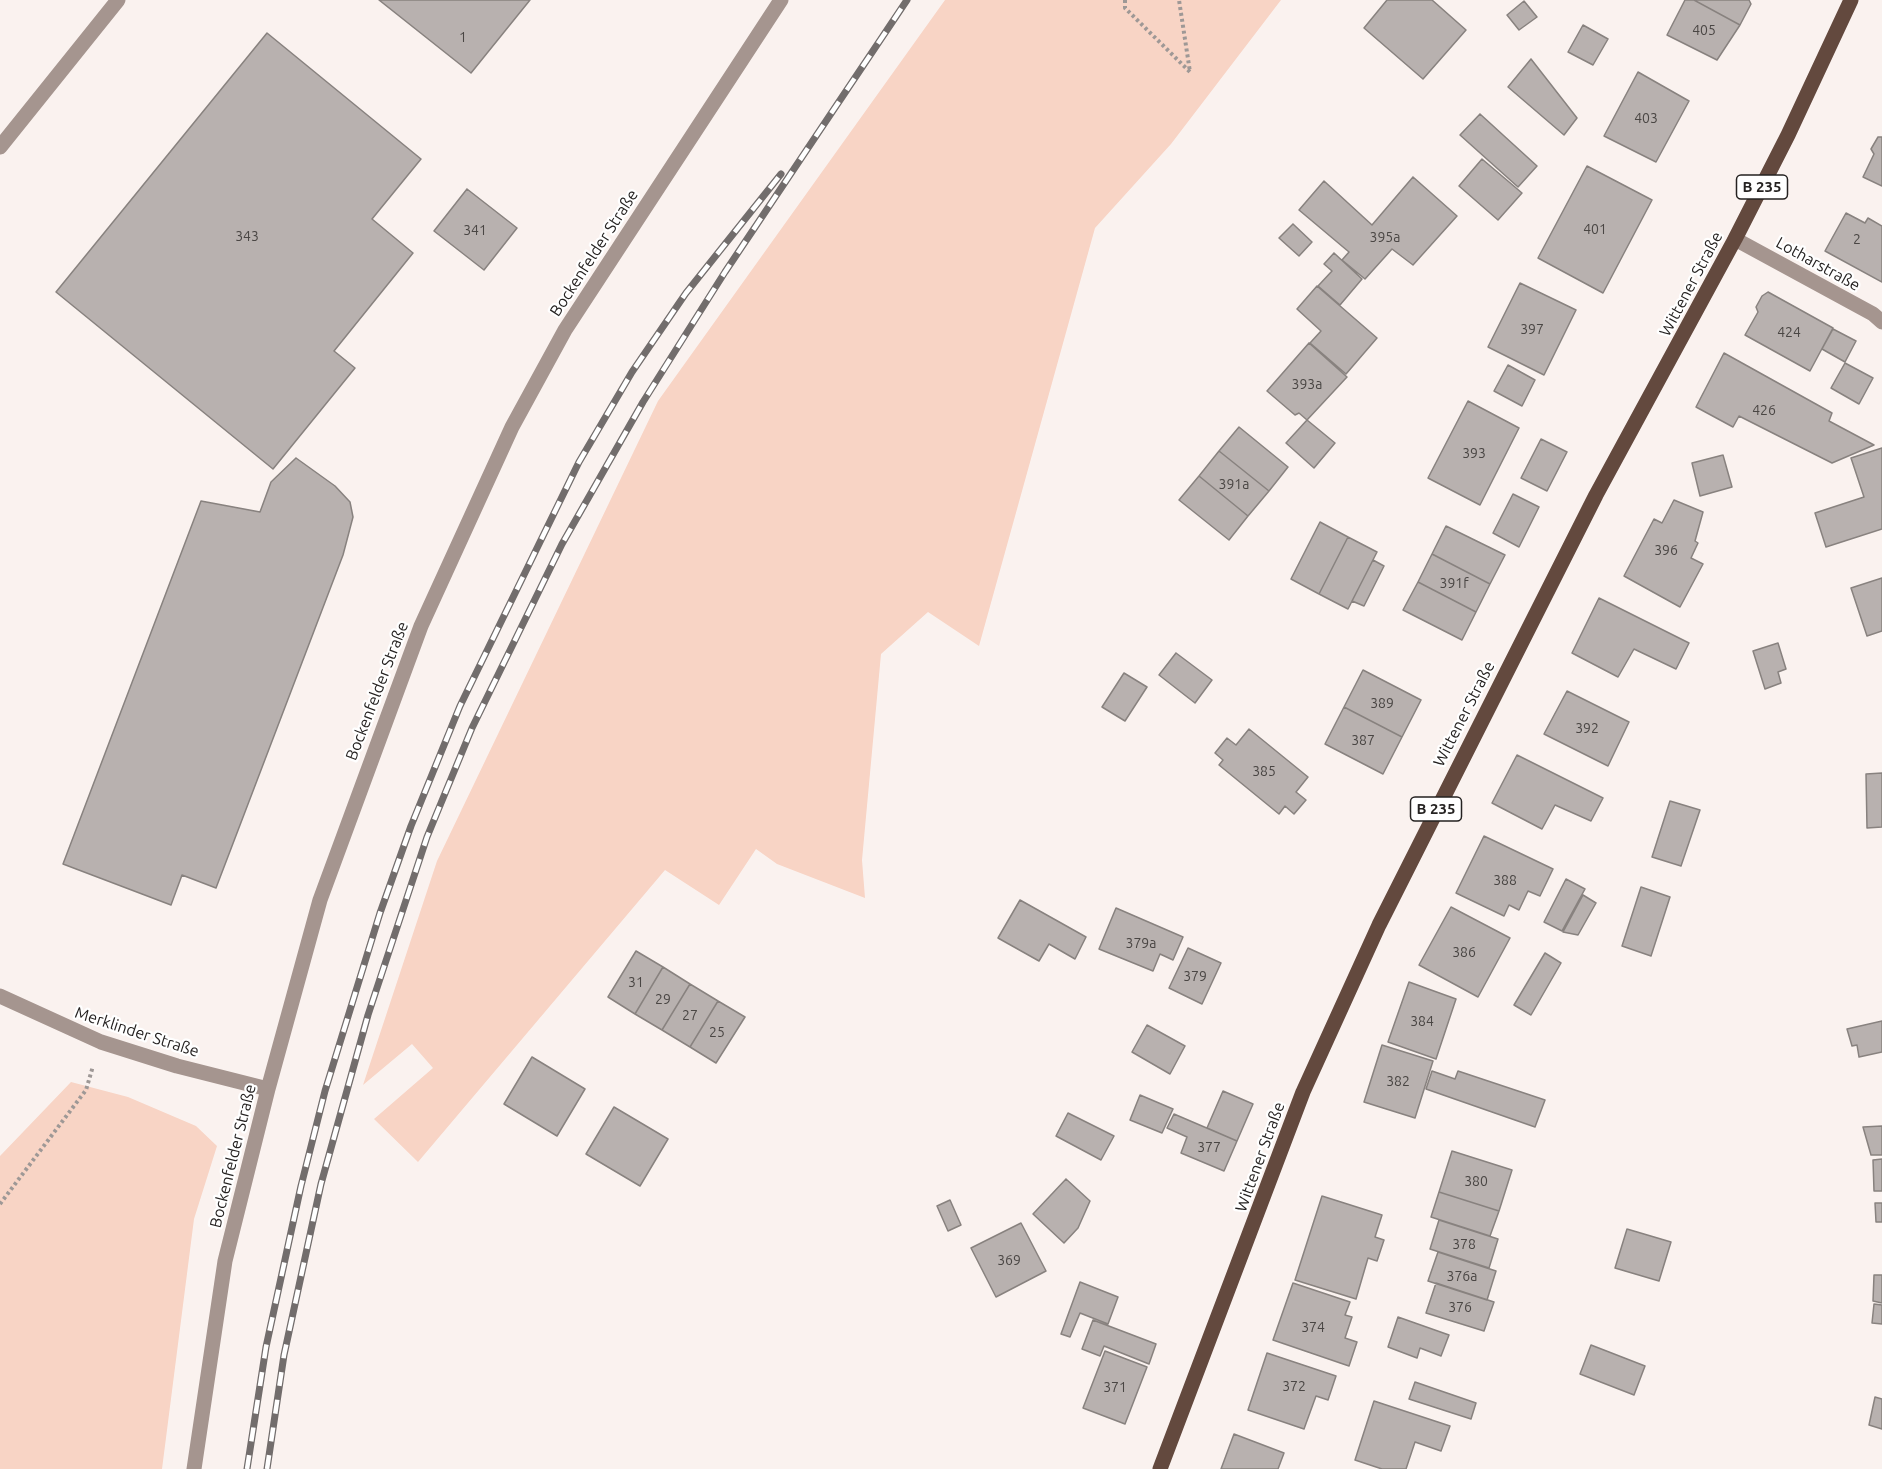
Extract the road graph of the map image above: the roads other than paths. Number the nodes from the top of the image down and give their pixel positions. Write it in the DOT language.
graph roads {
  1 [pos="118,0"];
  2 [pos="781,0"];
  3 [pos="1851,0"];
  4 [pos="0,147"];
  5 [pos="1736,239"];
  6 [pos="1882,322"];
  7 [pos="0,996"];
  8 [pos="268,1089"];
  9 [pos="194,1469"];
  10 [pos="1160,1469"];
  1 -- 4 [label="street"];
  2 -- 8 [label="street, Bockenfelder Straße"];
  3 -- 5 [label="main road, Wittener Straße / B 235"];
  5 -- 6 [label="street, Lotharstraße"];
  5 -- 10 [label="main road, Wittener Straße / B 235"];
  7 -- 8 [label="street, Merklinder Straße"];
  8 -- 9 [label="street, Bockenfelder Straße"];
}
